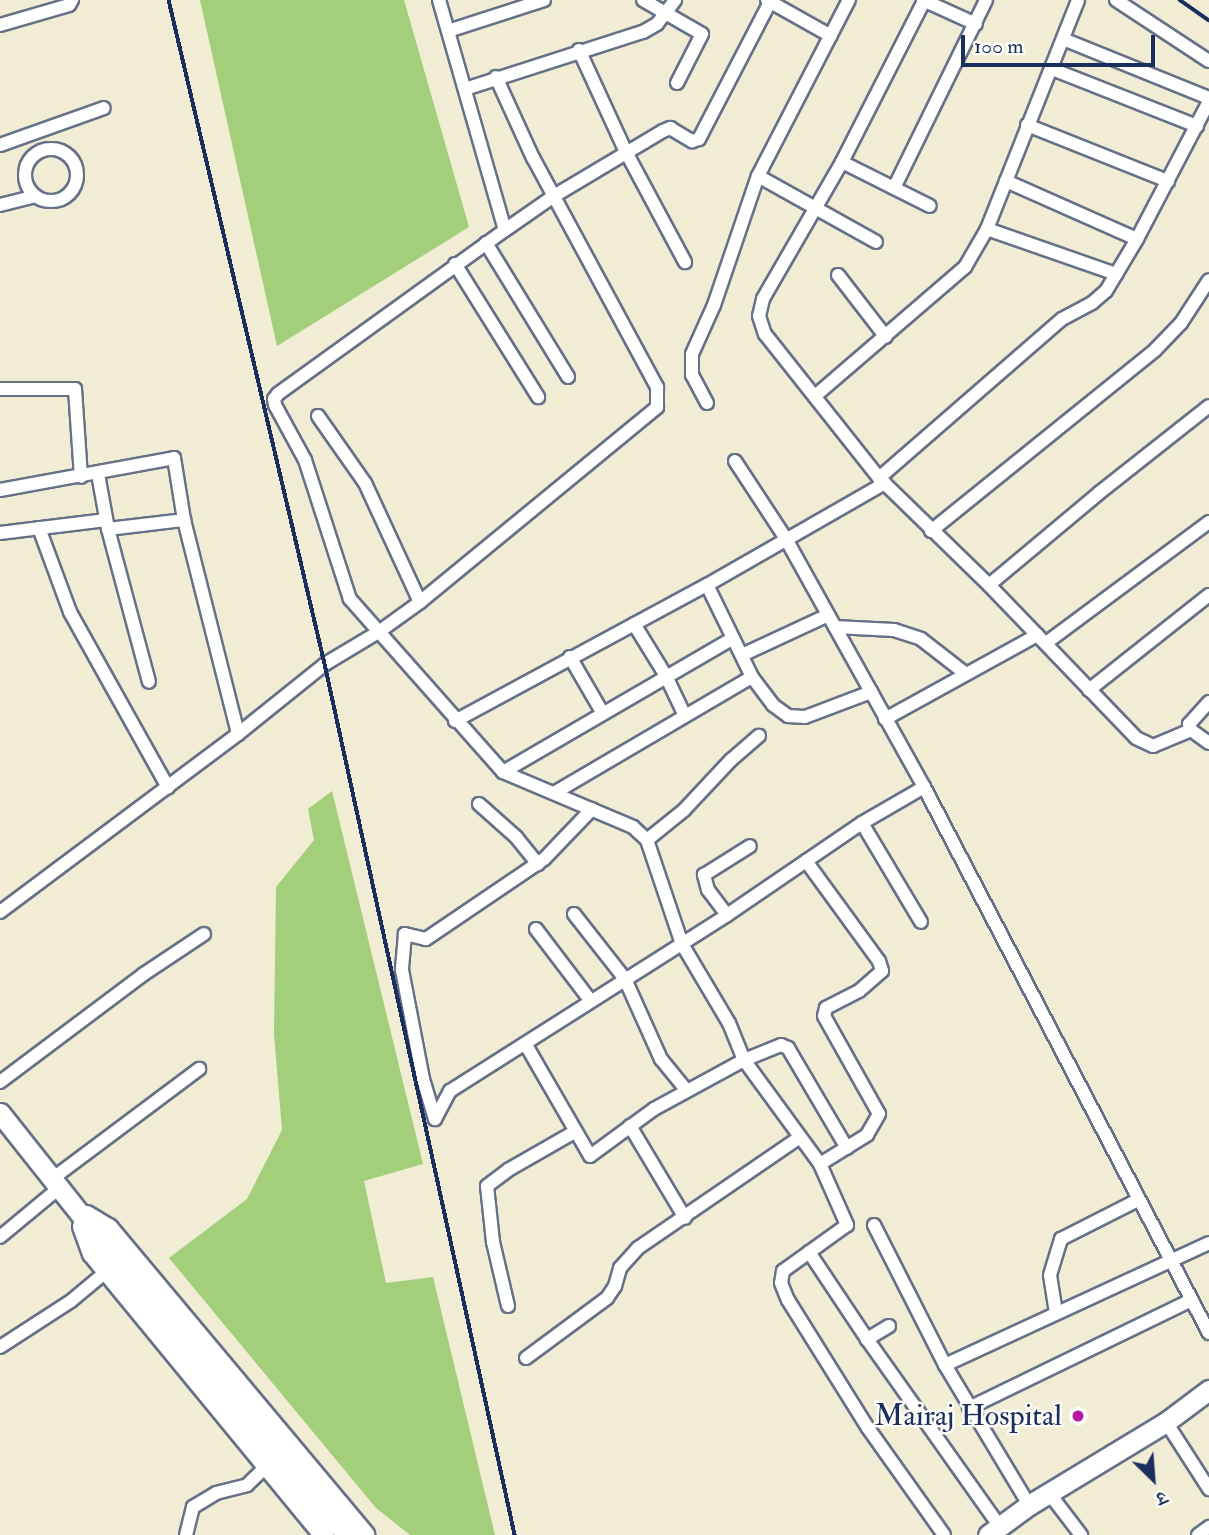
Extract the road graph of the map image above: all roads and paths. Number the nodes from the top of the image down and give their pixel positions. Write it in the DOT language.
graph roads {
  1 [pos="72,0"];
  2 [pos="439,0"];
  3 [pos="544,0"];
  4 [pos="643,0"];
  5 [pos="674,0"];
  6 [pos="849,0"];
  7 [pos="923,0"];
  8 [pos="986,0"];
  9 [pos="1078,0"];
  10 [pos="1115,0"];
  11 [pos="769,1"];
  12 [pos="666,14"];
  13 [pos="976,24"];
  14 [pos="0,25"];
  15 [pos="448,31"];
  16 [pos="831,36"];
  17 [pos="1063,39"];
  18 [pos="579,50"];
  19 [pos="1209,61"];
  20 [pos="1052,69"];
  21 [pos="496,77"];
  22 [pos="677,83"];
  23 [pos="466,89"];
  24 [pos="1209,100"];
  25 [pos="104,108"];
  26 [pos="1027,125"];
  27 [pos="1197,126"];
  28 [pos="0,145"];
  29 [pos="626,152"];
  30 [pos="842,162"];
  31 [pos="758,176"];
  32 [pos="1006,181"];
  33 [pos="1168,181"];
  34 [pos="894,188"];
  35 [pos="554,195"];
  36 [pos="35,196"];
  37 [pos="0,205"];
  38 [pos="930,206"];
  39 [pos="816,208"];
  40 [pos="987,229"];
  41 [pos="505,230"];
  42 [pos="1137,239"];
  43 [pos="876,242"];
  44 [pos="486,243"];
  45 [pos="685,262"];
  46 [pos="455,264"];
  47 [pos="1116,274"];
  48 [pos="838,275"];
  49 [pos="1209,280"];
  50 [pos="1204,301"];
  51 [pos="886,337"];
  52 [pos="568,377"];
  53 [pos="0,388"];
  54 [pos="538,397"];
  55 [pos="816,397"];
  56 [pos="707,403"];
  57 [pos="1209,406"];
  58 [pos="318,416"];
  59 [pos="735,461"];
  60 [pos="98,474"];
  61 [pos="81,477"];
  62 [pos="882,481"];
  63 [pos="0,490"];
  64 [pos="184,520"];
  65 [pos="1209,522"];
  66 [pos="107,524"];
  67 [pos="39,528"];
  68 [pos="931,531"];
  69 [pos="0,533"];
  70 [pos="786,539"];
  71 [pos="708,585"];
  72 [pos="989,585"];
  73 [pos="1209,596"];
  74 [pos="420,601"];
  75 [pos="828,615"];
  76 [pos="635,624"];
  77 [pos="835,627"];
  78 [pos="380,631"];
  79 [pos="733,638"];
  80 [pos="1041,639"];
  81 [pos="742,655"];
  82 [pos="570,657"];
  83 [pos="965,674"];
  84 [pos="666,676"];
  85 [pos="752,677"];
  86 [pos="149,682"];
  87 [pos="1089,690"];
  88 [pos="872,692"];
  89 [pos="1209,702"];
  90 [pos="602,712"];
  91 [pos="685,716"];
  92 [pos="885,719"];
  93 [pos="455,720"];
  94 [pos="1191,730"];
  95 [pos="238,734"];
  96 [pos="758,736"];
  97 [pos="1209,743"];
  98 [pos="503,772"];
  99 [pos="168,787"];
  100 [pos="924,788"];
  101 [pos="554,793"];
  102 [pos="480,804"];
  103 [pos="592,809"];
  104 [pos="862,823"];
  105 [pos="647,841"];
  106 [pos="750,846"];
  107 [pos="806,861"];
  108 [pos="538,864"];
  109 [pos="0,912"];
  110 [pos="574,914"];
  111 [pos="727,915"];
  112 [pos="921,922"];
  113 [pos="536,929"];
  114 [pos="204,934"];
  115 [pos="682,944"];
  116 [pos="625,979"];
  117 [pos="590,1000"];
  118 [pos="526,1045"];
  119 [pos="744,1060"];
  120 [pos="199,1069"];
  121 [pos="0,1082"];
  122 [pos="687,1091"];
  123 [pos="0,1114"];
  124 [pos="630,1126"];
  125 [pos="576,1131"];
  126 [pos="800,1137"];
  127 [pos="847,1148"];
  128 [pos="820,1164"];
  129 [pos="55,1184"];
  130 [pos="1138,1200"];
  131 [pos="76,1209"];
  132 [pos="685,1218"];
  133 [pos="874,1225"];
  134 [pos="0,1237"];
  135 [pos="1209,1243"];
  136 [pos="809,1252"];
  137 [pos="1170,1259"];
  138 [pos="107,1271"];
  139 [pos="1191,1300"];
  140 [pos="508,1306"];
  141 [pos="1056,1313"];
  142 [pos="889,1326"];
  143 [pos="1209,1333"];
  144 [pos="867,1339"];
  145 [pos="0,1347"];
  146 [pos="526,1358"];
  147 [pos="944,1365"];
  148 [pos="1209,1391"];
  149 [pos="969,1408"];
  150 [pos="1166,1422"];
  151 [pos="268,1465"];
  152 [pos="1209,1489"];
  153 [pos="1049,1493"];
  154 [pos="1029,1505"];
  155 [pos="1209,1527"];
  156 [pos="994,1531"];
  157 [pos="186,1535"];
  158 [pos="324,1535"];
  159 [pos="347,1535"];
  160 [pos="365,1535"];
  161 [pos="944,1535"];
  162 [pos="1081,1535"];
  163 [pos="1198,1535"];
  1 -- 14 [label="street"];
  2 -- 15 [label="street"];
  3 -- 15 [label="street"];
  4 -- 12 [label="street"];
  5 -- 12 [label="street"];
  6 -- 16 [label="street"];
  7 -- 13 [label="street"];
  7 -- 30 [label="street"];
  8 -- 13 [label="street"];
  9 -- 17 [label="street"];
  10 -- 19 [label="street"];
  11 -- 16 [label="street"];
  11 -- 29 [label="street"];
  12 -- 18 [label="street"];
  12 -- 22 [label="street"];
  13 -- 34 [label="street"];
  15 -- 23 [label="street"];
  16 -- 31 [label="street"];
  17 -- 20 [label="street"];
  17 -- 24 [label="street"];
  18 -- 21 [label="street"];
  18 -- 29 [label="street"];
  20 -- 26 [label="street"];
  20 -- 27 [label="street"];
  21 -- 23 [label="street"];
  21 -- 35 [label="street"];
  23 -- 41 [label="street"];
  24 -- 27 [label="street"];
  25 -- 28 [label="street"];
  26 -- 32 [label="street"];
  26 -- 33 [label="street"];
  27 -- 33 [label="street"];
  29 -- 35 [label="street"];
  29 -- 45 [label="street"];
  30 -- 34 [label="street"];
  30 -- 39 [label="street"];
  31 -- 39 [label="street"];
  31 -- 56 [label="street"];
  32 -- 40 [label="street"];
  32 -- 42 [label="street"];
  33 -- 42 [label="street"];
  34 -- 38 [label="street"];
  35 -- 41 [label="street"];
  35 -- 74 [label="street"];
  36 -- 36 [label="street"];
  36 -- 37 [label="street"];
  39 -- 43 [label="street"];
  39 -- 55 [label="street"];
  40 -- 47 [label="street"];
  40 -- 51 [label="street"];
  41 -- 44 [label="street"];
  42 -- 47 [label="street"];
  44 -- 46 [label="street"];
  44 -- 52 [label="street"];
  46 -- 54 [label="street"];
  46 -- 78 [label="street"];
  47 -- 62 [label="street"];
  48 -- 51 [label="street"];
  49 -- 50 [label="street"];
  50 -- 68 [label="street"];
  51 -- 55 [label="street"];
  53 -- 61 [label="street"];
  55 -- 62 [label="street"];
  57 -- 72 [label="street"];
  58 -- 74 [label="street"];
  59 -- 70 [label="street"];
  60 -- 61 [label="street"];
  60 -- 64 [label="street"];
  60 -- 66 [label="street"];
  61 -- 63 [label="street"];
  62 -- 68 [label="street"];
  62 -- 70 [label="street"];
  64 -- 66 [label="street"];
  64 -- 95 [label="street"];
  65 -- 80 [label="street"];
  66 -- 67 [label="street"];
  66 -- 86 [label="street"];
  67 -- 69 [label="street"];
  67 -- 99 [label="street"];
  68 -- 72 [label="street"];
  70 -- 71 [label="street"];
  70 -- 75 [label="street"];
  71 -- 76 [label="street"];
  71 -- 79 [label="street"];
  72 -- 80 [label="street"];
  73 -- 87 [label="street"];
  74 -- 78 [label="street"];
  75 -- 77 [label="street"];
  75 -- 81 [label="street"];
  76 -- 82 [label="street"];
  76 -- 84 [label="street"];
  77 -- 83 [label="street"];
  77 -- 88 [label="street"];
  78 -- 93 [label="street"];
  78 -- 95 [label="street"];
  79 -- 81 [label="street"];
  79 -- 84 [label="street"];
  80 -- 83 [label="street"];
  80 -- 87 [label="street"];
  81 -- 85 [label="street"];
  82 -- 90 [label="street"];
  82 -- 93 [label="street"];
  83 -- 92 [label="street"];
  84 -- 90 [label="street"];
  84 -- 91 [label="street"];
  85 -- 88 [label="street"];
  85 -- 91 [label="street"];
  87 -- 94 [label="street"];
  88 -- 92 [label="street"];
  89 -- 94 [label="street"];
  90 -- 98 [label="street"];
  91 -- 101 [label="street"];
  92 -- 100 [label="street"];
  93 -- 98 [label="street"];
  94 -- 97 [label="street"];
  95 -- 99 [label="street"];
  96 -- 105 [label="street"];
  98 -- 101 [label="street"];
  99 -- 109 [label="street"];
  100 -- 104 [label="street"];
  100 -- 130 [label="street"];
  101 -- 103 [label="street"];
  102 -- 108 [label="street"];
  103 -- 105 [label="street"];
  103 -- 108 [label="street"];
  104 -- 107 [label="street"];
  104 -- 112 [label="street"];
  105 -- 115 [label="street"];
  106 -- 111 [label="street"];
  107 -- 111 [label="street"];
  107 -- 127 [label="street"];
  108 -- 118 [label="street"];
  110 -- 116 [label="street"];
  111 -- 115 [label="street"];
  113 -- 117 [label="street"];
  114 -- 121 [label="street"];
  115 -- 116 [label="street"];
  115 -- 119 [label="street"];
  116 -- 117 [label="street"];
  116 -- 122 [label="street"];
  117 -- 118 [label="street"];
  118 -- 125 [label="street"];
  119 -- 122 [label="street"];
  119 -- 126 [label="street"];
  119 -- 127 [label="street"];
  120 -- 129 [label="street"];
  122 -- 124 [label="street"];
  123 -- 129 [label="street"];
  124 -- 125 [label="street"];
  124 -- 132 [label="street"];
  125 -- 140 [label="street"];
  126 -- 128 [label="street"];
  126 -- 132 [label="street"];
  127 -- 128 [label="street"];
  128 -- 136 [label="street"];
  129 -- 131 [label="street"];
  129 -- 134 [label="street"];
  130 -- 137 [label="street"];
  130 -- 141 [label="street"];
  131 -- 138 [label="street"];
  131 -- 159 [label="street"];
  131 -- 160 [label="street"];
  132 -- 146 [label="street"];
  133 -- 147 [label="street"];
  135 -- 137 [label="street"];
  136 -- 144 [label="street"];
  136 -- 161 [label="street"];
  137 -- 139 [label="street"];
  137 -- 141 [label="street"];
  138 -- 145 [label="street"];
  138 -- 151 [label="street"];
  139 -- 143 [label="street"];
  139 -- 149 [label="street"];
  141 -- 147 [label="street"];
  142 -- 144 [label="street"];
  144 -- 156 [label="street"];
  147 -- 149 [label="street"];
  148 -- 150 [label="street"];
  149 -- 154 [label="street"];
  150 -- 152 [label="street"];
  150 -- 153 [label="street"];
  151 -- 157 [label="street"];
  151 -- 158 [label="street"];
  153 -- 154 [label="street"];
  153 -- 162 [label="street"];
  154 -- 156 [label="street"];
  155 -- 163 [label="street"];
}
